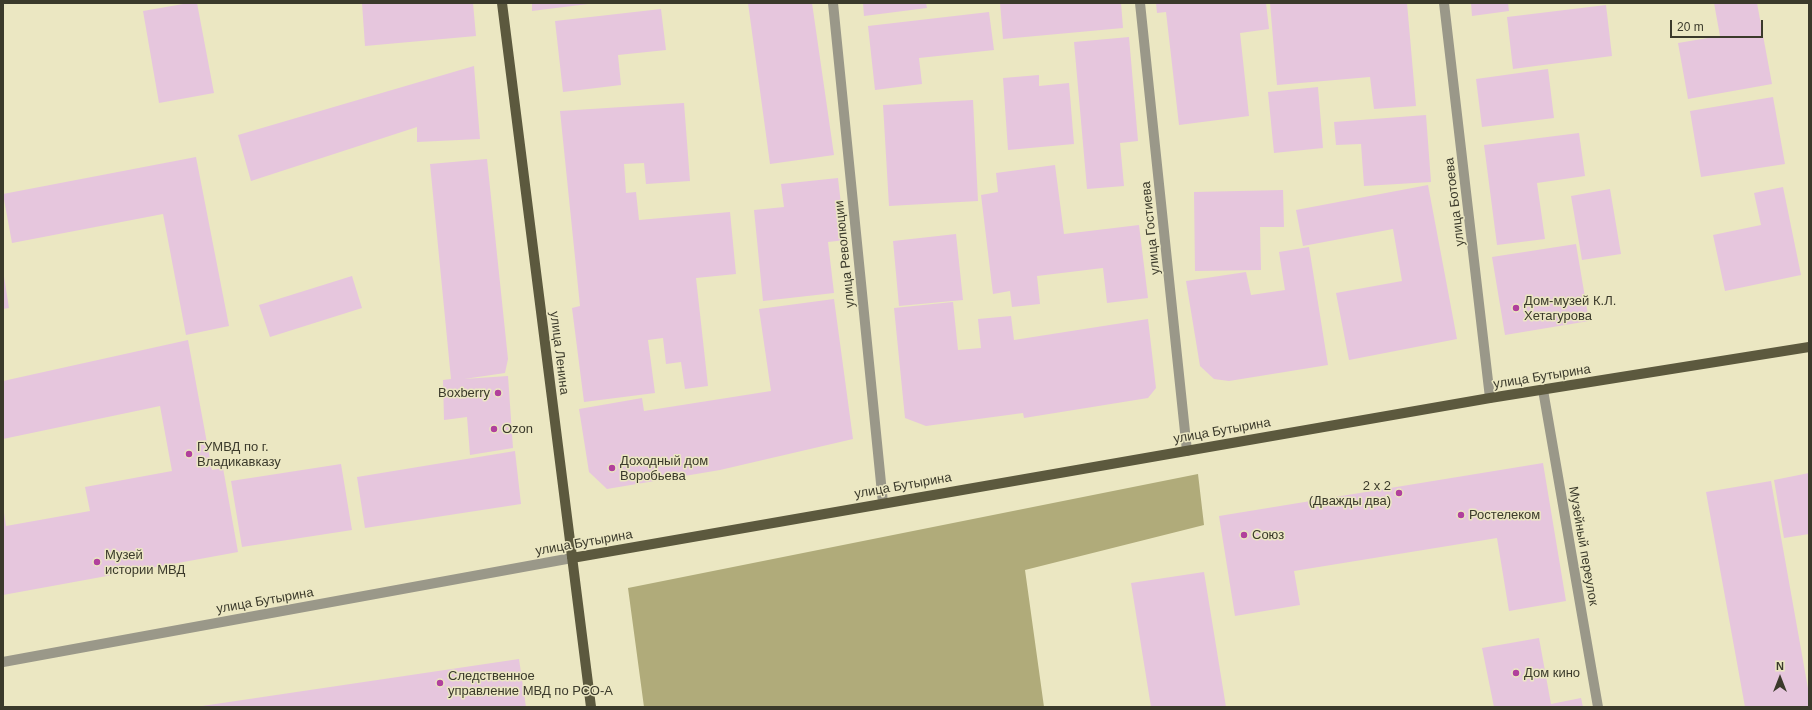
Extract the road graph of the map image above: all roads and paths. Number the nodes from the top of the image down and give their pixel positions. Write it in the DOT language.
graph roads {
  1 [pos="502,3"];
  2 [pos="833,3"];
  3 [pos="1140,3"];
  4 [pos="1444,3"];
  5 [pos="1809,347"];
  6 [pos="1543,390"];
  7 [pos="1490,398"];
  8 [pos="1187,451"];
  9 [pos="883,503"];
  10 [pos="572,558"];
  11 [pos="3,662"];
  12 [pos="591,707"];
  13 [pos="1598,707"];
  1 -- 10 [label="main road, улица Ленина"];
  2 -- 9 [label="street, улица Революции"];
  3 -- 8 [label="street, улица Гостиева"];
  4 -- 7 [label="street, улица Ботоева"];
  5 -- 6 [label="main road, улица Бутырина"];
  6 -- 7 [label="main road, улица Бутырина"];
  6 -- 13 [label="street, Музейный переулок"];
  7 -- 8 [label="main road, улица Бутырина"];
  8 -- 9 [label="main road, улица Бутырина"];
  9 -- 10 [label="main road, улица Бутырина"];
  10 -- 11 [label="street, улица Бутырина"];
  10 -- 12 [label="main road, улица Ленина"];
}
